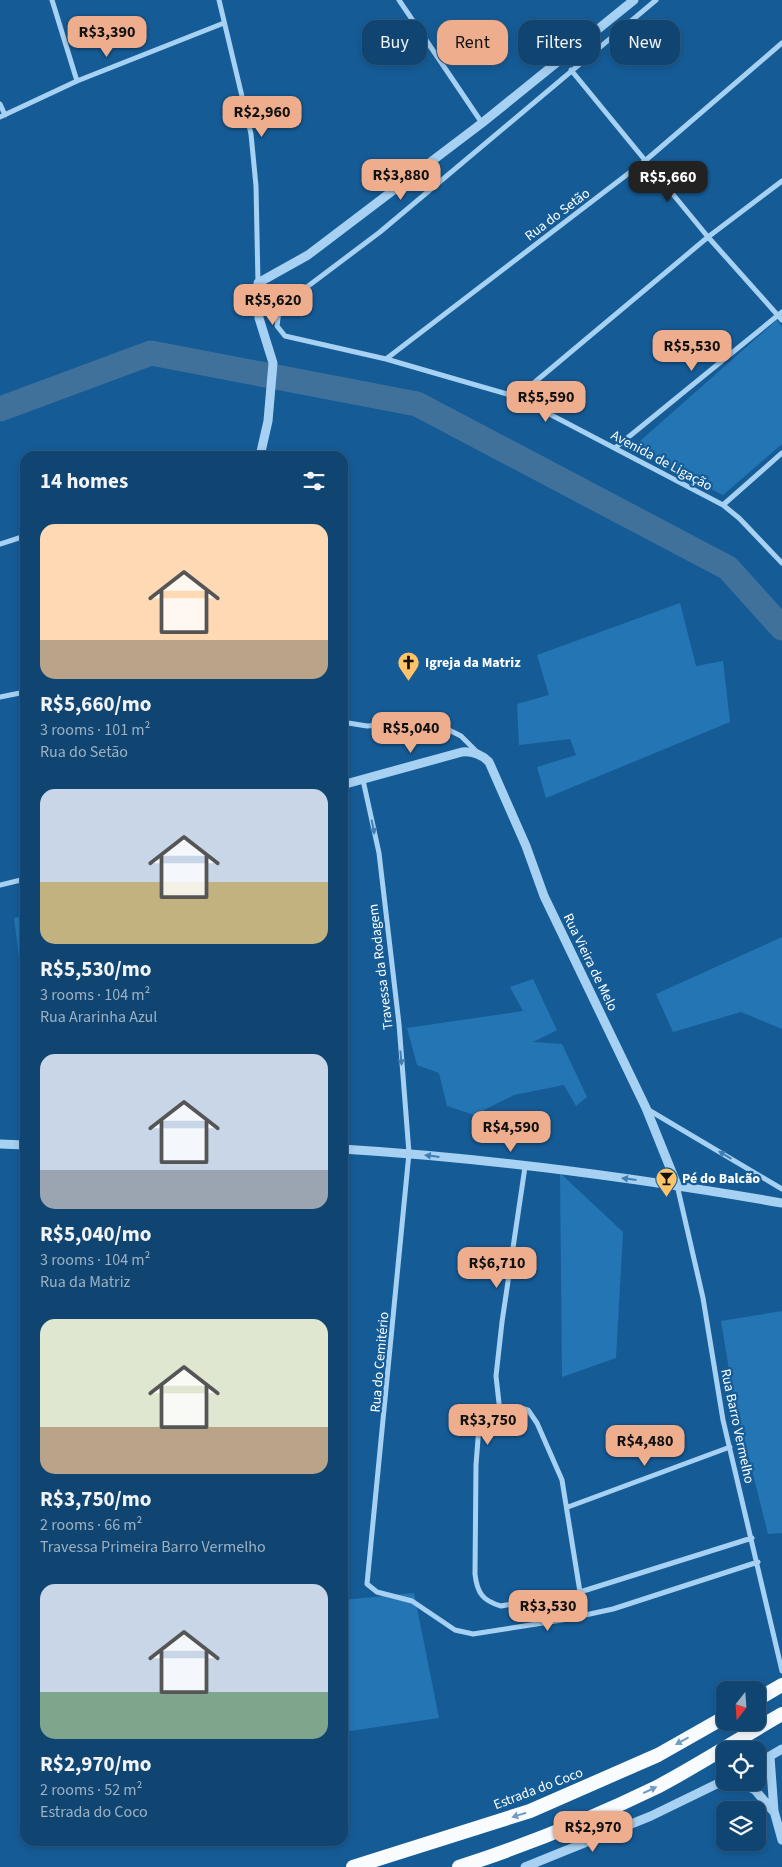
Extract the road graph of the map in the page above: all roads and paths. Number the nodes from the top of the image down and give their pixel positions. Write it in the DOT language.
graph roads {
  1 [pos="52,0"];
  2 [pos="219,0"];
  3 [pos="399,0"];
  4 [pos="634,0"];
  5 [pos="656,0"];
  6 [pos="224,23"];
  7 [pos="782,43"];
  8 [pos="571,70"];
  9 [pos="76,80"];
  10 [pos="0,104"];
  11 [pos="3,116"];
  12 [pos="482,123"];
  13 [pos="646,160"];
  14 [pos="782,181"];
  15 [pos="708,238"];
  16 [pos="258,283"];
  17 [pos="780,314"];
  18 [pos="782,320"];
  19 [pos="386,359"];
  20 [pos="517,398"];
  21 [pos="615,448"];
  22 [pos="261,451"];
  23 [pos="782,454"];
  24 [pos="723,505"];
  25 [pos="20,538"];
  26 [pos="0,544"];
  27 [pos="782,563"];
  28 [pos="20,693"];
  29 [pos="0,697"];
  30 [pos="348,723"];
  31 [pos="479,754"];
  32 [pos="363,780"];
  33 [pos="348,783"];
  34 [pos="20,880"];
  35 [pos="0,885"];
  36 [pos="646,1108"];
  37 [pos="0,1143"];
  38 [pos="20,1145"];
  39 [pos="348,1149"];
  40 [pos="409,1153"];
  41 [pos="526,1167"];
  42 [pos="677,1185"];
  43 [pos="782,1189"];
  44 [pos="782,1202"];
  45 [pos="500,1412"];
  46 [pos="730,1447"];
  47 [pos="568,1507"];
  48 [pos="752,1538"];
  49 [pos="758,1562"];
  50 [pos="580,1592"];
  51 [pos="782,1671"];
  52 [pos="782,1685"];
  53 [pos="766,1694"];
  54 [pos="782,1714"];
  55 [pos="716,1722"];
  56 [pos="782,1749"];
  57 [pos="770,1757"];
  58 [pos="766,1759"];
  59 [pos="716,1784"];
  60 [pos="756,1791"];
  61 [pos="774,1811"];
  62 [pos="782,1840"];
  63 [pos="353,1867"];
  64 [pos="459,1867"];
  65 [pos="525,1867"];
  1 -- 9 [label="street"];
  2 -- 6 [label="street"];
  3 -- 12 [label="street"];
  4 -- 12 [label="street"];
  5 -- 8 [label="street"];
  6 -- 9 [label="street"];
  6 -- 16 [label="street"];
  7 -- 13 [label="street, Rua do Setão"];
  8 -- 13 [label="street"];
  8 -- 19 [label="street, Avenida de Ligação"];
  9 -- 11 [label="street"];
  10 -- 11 [label="street"];
  12 -- 16 [label="street"];
  13 -- 15 [label="street"];
  13 -- 19 [label="street, Rua do Setão"];
  14 -- 15 [label="street"];
  15 -- 17 [label="street"];
  15 -- 20 [label="street"];
  16 -- 22 [label="street"];
  17 -- 18 [label="street"];
  17 -- 21 [label="street"];
  19 -- 20 [label="street, Avenida de Ligação"];
  20 -- 21 [label="street, Avenida de Ligação"];
  21 -- 24 [label="street, Avenida de Ligação"];
  23 -- 24 [label="street"];
  24 -- 27 [label="street, Avenida de Ligação"];
  25 -- 26 [label="street"];
  28 -- 29 [label="street"];
  30 -- 31 [label="street"];
  31 -- 32 [label="street"];
  31 -- 36 [label="street, Rua Vieira de Melo"];
  32 -- 33 [label="street"];
  32 -- 40 [label="street, Travessa da Rodagem, one-way"];
  34 -- 35 [label="street"];
  36 -- 42 [label="street, Rua Vieira de Melo"];
  43 -- 36 [label="street, one-way"];
  37 -- 38 [label="street"];
  39 -- 40 [label="street"];
  41 -- 40 [label="street, one-way"];
  40 -- 49 [label="street, Rua do Cemitério"];
  42 -- 41 [label="street, one-way"];
  41 -- 45 [label="street"];
  42 -- 44 [label="street"];
  42 -- 46 [label="street, Rua Barro Vermelho"];
  45 -- 47 [label="street"];
  45 -- 50 [label="street"];
  46 -- 47 [label="street"];
  46 -- 48 [label="street, Rua Barro Vermelho"];
  47 -- 50 [label="street"];
  48 -- 49 [label="street, Rua Barro Vermelho"];
  48 -- 50 [label="street"];
  49 -- 51 [label="street, Rua Barro Vermelho"];
  52 -- 53 [label="highway"];
  64 -- 54 [label="highway, one-way"];
  55 -- 63 [label="highway, Estrada do Coco, one-way"];
  56 -- 57 [label="street"];
  57 -- 58 [label="street"];
  57 -- 61 [label="street"];
  59 -- 65 [label="street"];
  60 -- 61 [label="street"];
  61 -- 62 [label="street"];
}
